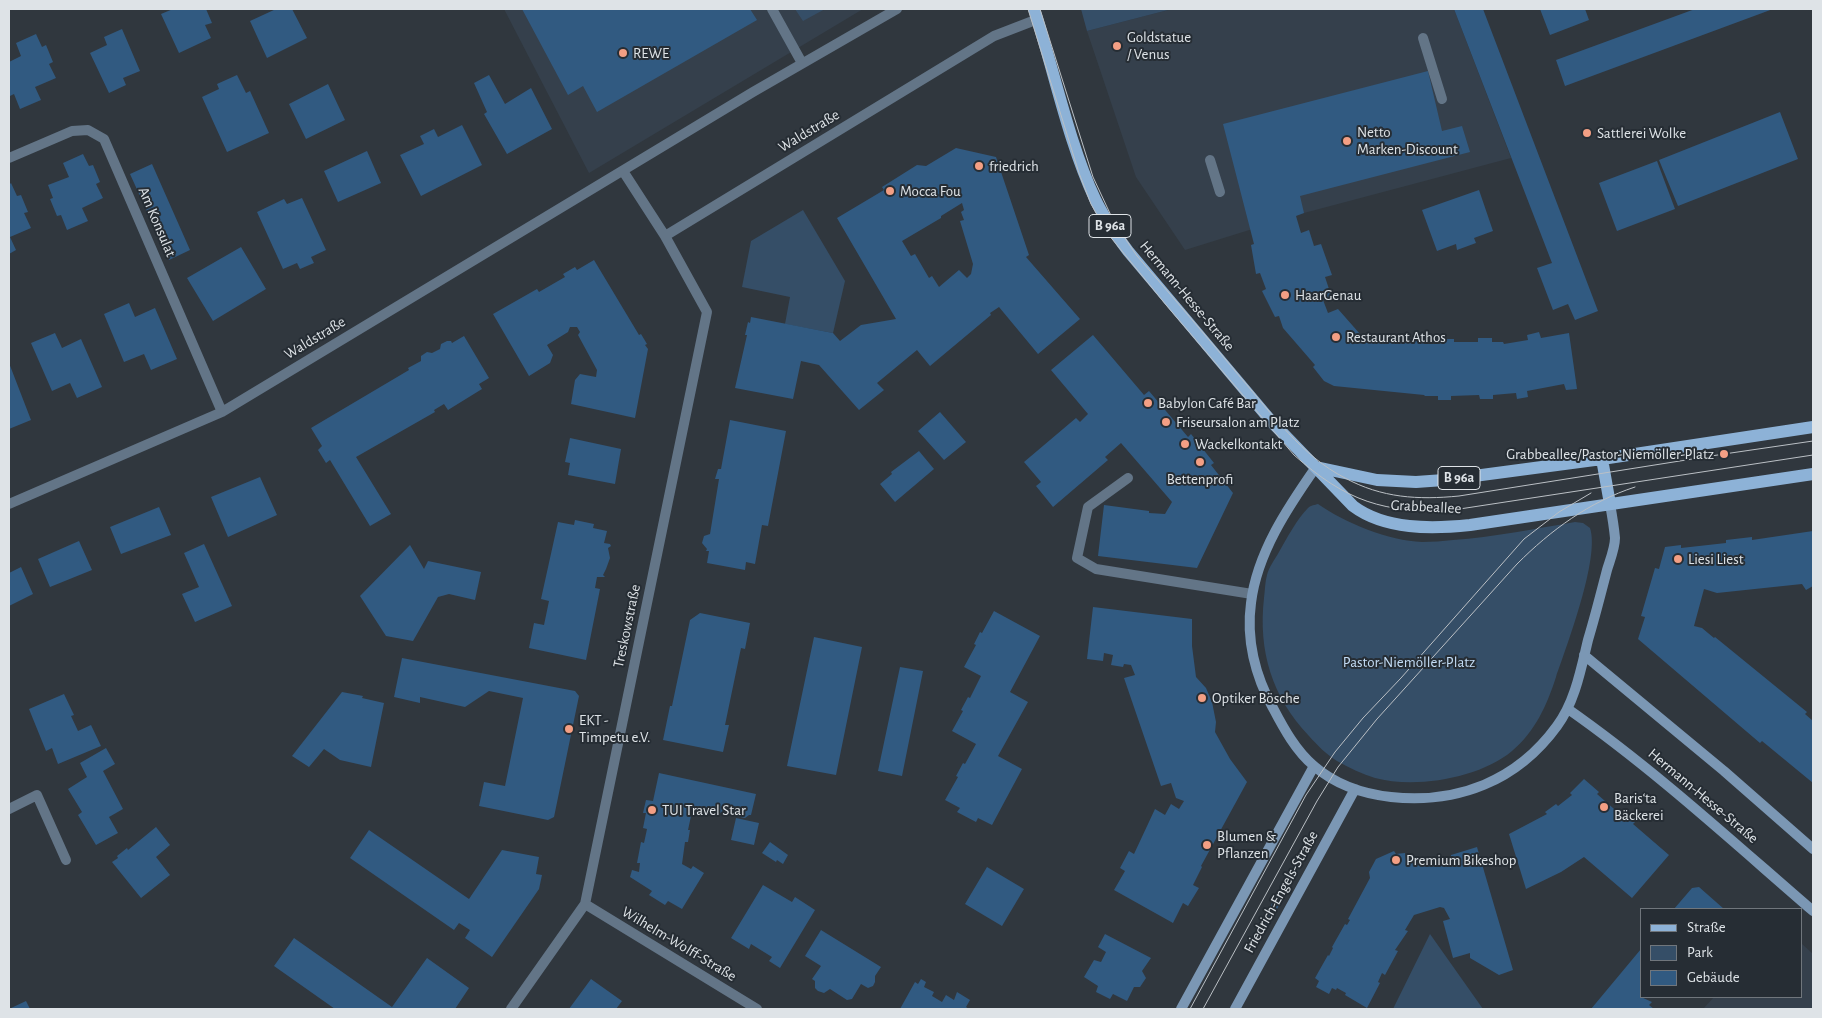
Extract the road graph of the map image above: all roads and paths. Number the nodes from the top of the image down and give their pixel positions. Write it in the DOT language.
graph roads {
  1 [pos="772,9"];
  2 [pos="896,9"];
  3 [pos="1036,14"];
  4 [pos="1423,38"];
  5 [pos="802,63"];
  6 [pos="1442,99"];
  7 [pos="9,158"];
  8 [pos="1210,160"];
  9 [pos="623,171"];
  10 [pos="1220,192"];
  11 [pos="665,236"];
  12 [pos="222,412"];
  13 [pos="1813,427"];
  14 [pos="1602,458"];
  15 [pos="1316,467"];
  16 [pos="1813,474"];
  17 [pos="1128,478"];
  18 [pos="9,504"];
  19 [pos="1610,504"];
  20 [pos="1252,594"];
  21 [pos="1584,655"];
  22 [pos="1568,709"];
  23 [pos="1314,766"];
  24 [pos="1355,790"];
  25 [pos="9,809"];
  26 [pos="1813,849"];
  27 [pos="66,860"];
  28 [pos="585,904"];
  29 [pos="1813,912"];
  30 [pos="511,1009"];
  31 [pos="757,1009"];
  32 [pos="1181,1009"];
  33 [pos="1235,1009"];
  1 -- 5 [label="street"];
  2 -- 5 [label="street, Waldstraße"];
  3 -- 11 [label="street, Waldstraße"];
  3 -- 15 [label="main road, Hermann-Hesse-Straße / B 96a"];
  4 -- 6 [label="street"];
  5 -- 9 [label="street, Waldstraße"];
  7 -- 12 [label="street, Am Konsulat"];
  8 -- 10 [label="street"];
  9 -- 11 [label="street"];
  9 -- 12 [label="street, Waldstraße"];
  11 -- 28 [label="street, Treskowstraße"];
  12 -- 18 [label="street, Waldstraße"];
  13 -- 14 [label="main road, Grabbeallee / B 96a"];
  14 -- 15 [label="main road, Grabbeallee / B 96a"];
  14 -- 19 [label="main road"];
  15 -- 19 [label="main road, Grabbeallee"];
  15 -- 20 [label="main road"];
  16 -- 19 [label="main road, Grabbeallee"];
  17 -- 20 [label="street"];
  19 -- 21 [label="main road"];
  20 -- 23 [label="main road"];
  21 -- 22 [label="main road"];
  21 -- 26 [label="main road"];
  22 -- 24 [label="main road"];
  22 -- 29 [label="main road, Hermann-Hesse-Straße"];
  23 -- 24 [label="main road"];
  23 -- 32 [label="main road"];
  24 -- 33 [label="main road, Friedrich-Engels-Straße"];
  25 -- 27 [label="street"];
  28 -- 30 [label="street, Treskowstraße"];
  28 -- 31 [label="street, Wilhelm-Wolff-Straße"];
}
